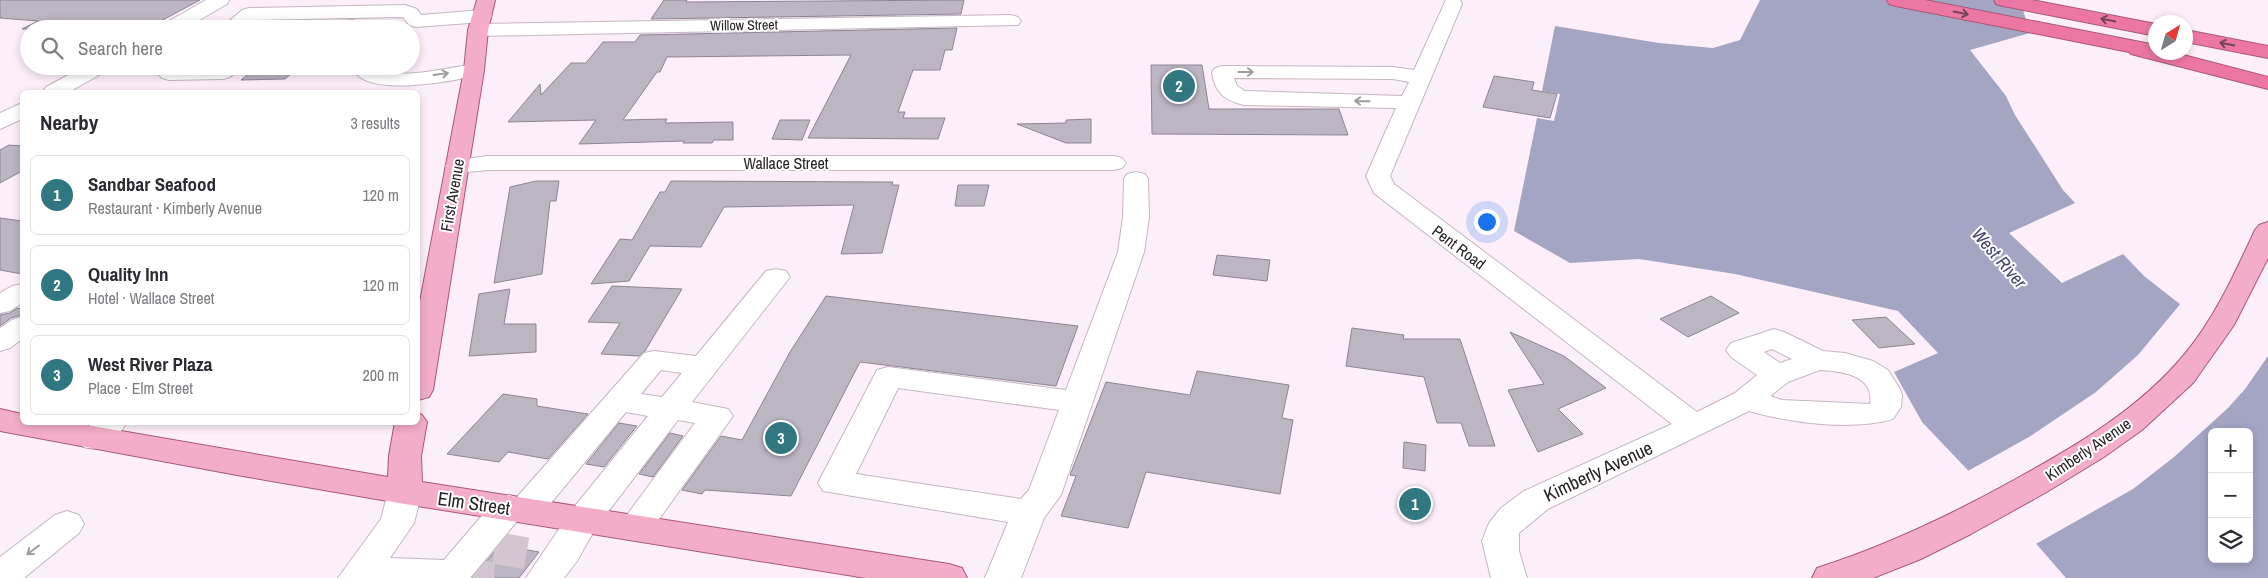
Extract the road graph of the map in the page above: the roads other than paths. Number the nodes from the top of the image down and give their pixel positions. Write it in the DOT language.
graph roads {
  1 [pos="220,0"];
  2 [pos="1896,0"];
  3 [pos="2003,0"];
  4 [pos="1453,4"];
  5 [pos="298,13"];
  6 [pos="482,15"];
  7 [pos="184,20"];
  8 [pos="241,20"];
  9 [pos="290,20"];
  10 [pos="410,20"];
  11 [pos="1011,21"];
  12 [pos="420,24"];
  13 [pos="2148,28"];
  14 [pos="2193,37"];
  15 [pos="2100,40"];
  16 [pos="2148,49"];
  17 [pos="2268,52"];
  18 [pos="2193,59"];
  19 [pos="474,70"];
  20 [pos="2268,74"];
  21 [pos="85,75"];
  22 [pos="372,75"];
  23 [pos="1422,77"];
  24 [pos="2268,83"];
  25 [pos="58,90"];
  26 [pos="1411,104"];
  27 [pos="20,111"];
  28 [pos="0,122"];
  29 [pos="457,166"];
  30 [pos="2268,230"];
  31 [pos="776,277"];
  32 [pos="20,293"];
  33 [pos="0,305"];
  34 [pos="20,327"];
  35 [pos="0,342"];
  36 [pos="1818,360"];
  37 [pos="703,366"];
  38 [pos="1777,376"];
  39 [pos="420,379"];
  40 [pos="618,400"];
  41 [pos="1746,400"];
  42 [pos="1078,402"];
  43 [pos="670,409"];
  44 [pos="0,420"];
  45 [pos="20,422"];
  46 [pos="47,425"];
  47 [pos="410,425"];
  48 [pos="1695,426"];
  49 [pos="103,431"];
  50 [pos="405,492"];
  51 [pos="517,509"];
  52 [pos="1029,513"];
  53 [pos="583,520"];
  54 [pos="67,524"];
  55 [pos="635,527"];
  56 [pos="469,564"];
  57 [pos="546,564"];
  58 [pos="851,570"];
  59 [pos="358,574"];
  60 [pos="0,577"];
  61 [pos="949,578"];
  62 [pos="1003,578"];
  63 [pos="1510,578"];
  64 [pos="1830,578"];
  1 -- 7 [label="street"];
  2 -- 15 [label="highway, one-way"];
  13 -- 3 [label="highway, one-way"];
  4 -- 23 [label="street, Pent Road"];
  5 -- 8 [label="street"];
  5 -- 9 [label="street"];
  5 -- 10 [label="street"];
  6 -- 11 [label="street, Willow Street"];
  6 -- 12 [label="street, Willow Street"];
  6 -- 19 [label="main road, First Avenue"];
  17 -- 14 [label="highway, one-way"];
  15 -- 16 [label="highway"];
  15 -- 24 [label="highway"];
  18 -- 20 [label="highway"];
  22 -- 19 [label="street, one-way"];
  19 -- 29 [label="main road, First Avenue"];
  21 -- 25 [label="street"];
  23 -- 26 [label="street, Pent Road"];
  26 -- 23 [label="street, one-way"];
  26 -- 48 [label="street, Pent Road"];
  27 -- 28 [label="street"];
  29 -- 39 [label="main road, First Avenue"];
  29 -- 42 [label="street, Wallace Street"];
  30 -- 64 [label="main road, Kimberly Avenue"];
  31 -- 37 [label="street"];
  32 -- 33 [label="street"];
  34 -- 35 [label="street"];
  36 -- 38 [label="street, Kimberly Avenue"];
  36 -- 38 [label="street"];
  36 -- 41 [label="street, Kimberly Avenue"];
  37 -- 40 [label="street"];
  37 -- 43 [label="street"];
  38 -- 41 [label="street, Kimberly Avenue"];
  40 -- 43 [label="street"];
  40 -- 51 [label="street"];
  41 -- 48 [label="street, Kimberly Avenue"];
  42 -- 52 [label="street"];
  42 -- 52 [label="street"];
  43 -- 53 [label="street"];
  43 -- 55 [label="street"];
  44 -- 45 [label="main road, Elm Street"];
  46 -- 49 [label="main road, Elm Street"];
  47 -- 50 [label="main road"];
  48 -- 63 [label="street, Kimberly Avenue"];
  49 -- 50 [label="main road, Elm Street"];
  50 -- 51 [label="main road, Elm Street"];
  50 -- 59 [label="street"];
  51 -- 53 [label="main road, Elm Street"];
  51 -- 56 [label="street"];
  52 -- 62 [label="street"];
  53 -- 55 [label="main road, Elm Street"];
  53 -- 57 [label="street"];
  54 -- 60 [label="street, one-way"];
  55 -- 58 [label="main road, Elm Street"];
  56 -- 59 [label="street"];
  58 -- 61 [label="main road, Elm Street"];
}
